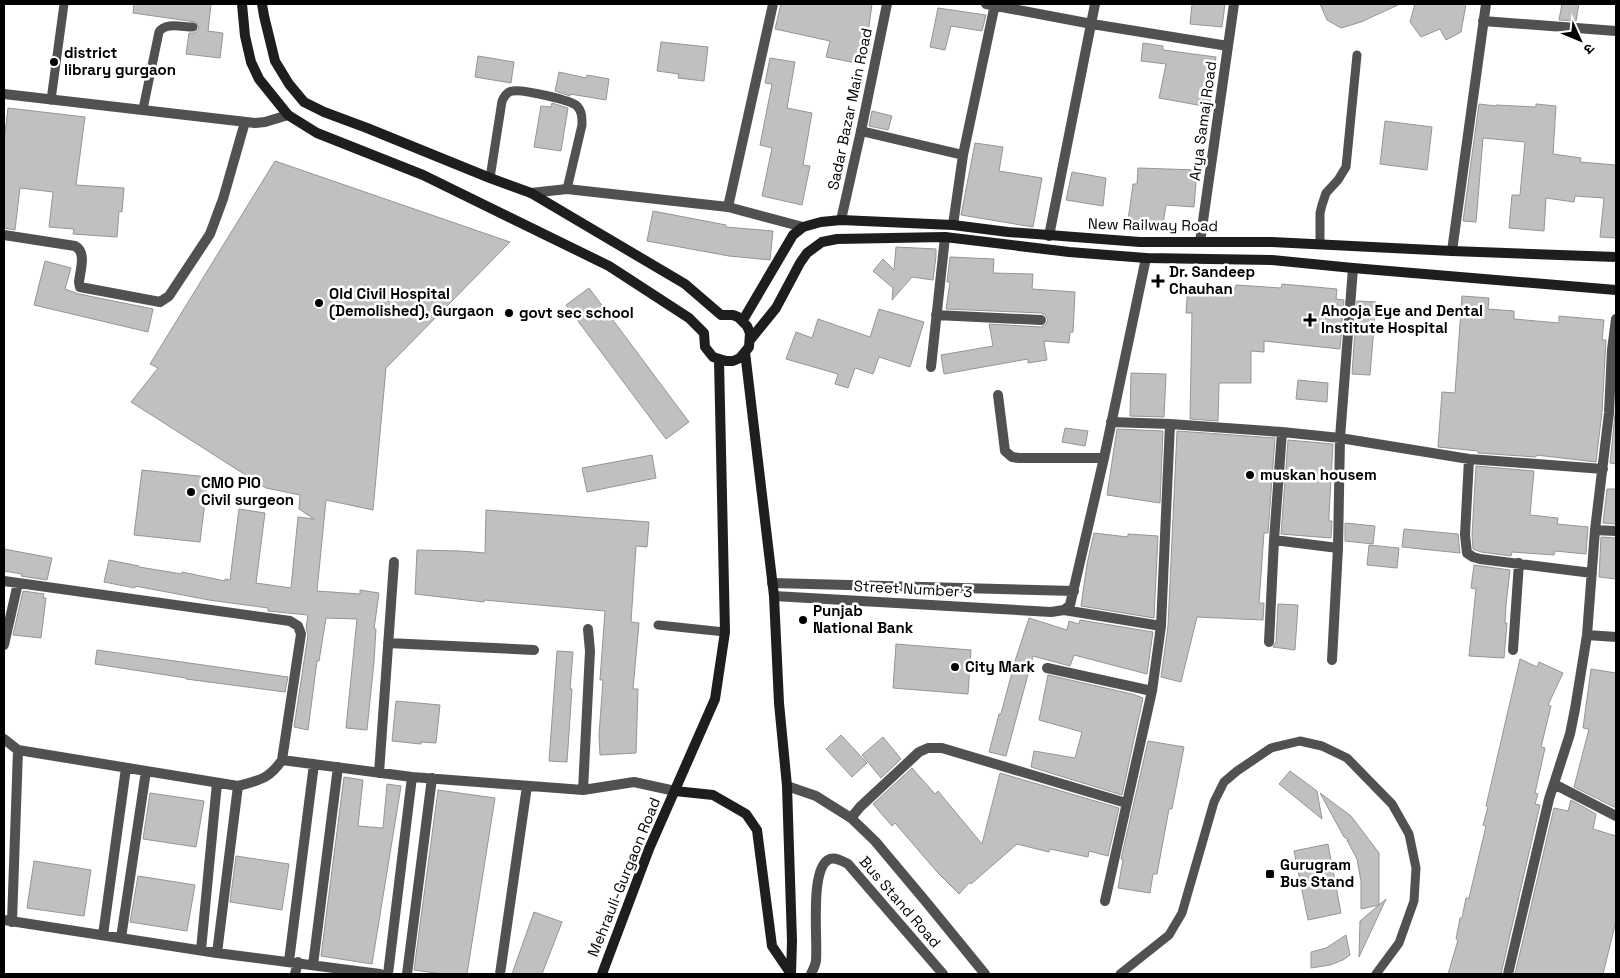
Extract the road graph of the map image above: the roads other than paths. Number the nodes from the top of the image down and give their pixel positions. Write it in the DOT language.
graph roads {
  1 [pos="64,4"];
  2 [pos="242,4"];
  3 [pos="262,4"];
  4 [pos="773,4"];
  5 [pos="887,4"];
  6 [pos="992,4"];
  7 [pos="1095,4"];
  8 [pos="1234,4"];
  9 [pos="1486,4"];
  10 [pos="1483,21"];
  11 [pos="1092,24"];
  12 [pos="193,27"];
  13 [pos="1616,31"];
  14 [pos="1228,46"];
  15 [pos="1357,55"];
  16 [pos="4,94"];
  17 [pos="51,100"];
  18 [pos="143,109"];
  19 [pos="288,115"];
  20 [pos="245,122"];
  21 [pos="861,131"];
  22 [pos="963,155"];
  23 [pos="490,178"];
  24 [pos="567,189"];
  25 [pos="531,193"];
  26 [pos="728,207"];
  27 [pos="841,220"];
  28 [pos="953,225"];
  29 [pos="803,227"];
  30 [pos="4,235"];
  31 [pos="1049,236"];
  32 [pos="945,237"];
  33 [pos="1200,242"];
  34 [pos="1320,244"];
  35 [pos="1452,251"];
  36 [pos="1616,257"];
  37 [pos="1146,258"];
  38 [pos="1353,268"];
  39 [pos="1616,290"];
  40 [pos="936,315"];
  41 [pos="1616,319"];
  42 [pos="742,320"];
  43 [pos="1041,320"];
  44 [pos="750,340"];
  45 [pos="745,352"];
  46 [pos="719,360"];
  47 [pos="930,367"];
  48 [pos="998,395"];
  49 [pos="1613,414"];
  50 [pos="1112,422"];
  51 [pos="1170,424"];
  52 [pos="1282,432"];
  53 [pos="1340,438"];
  54 [pos="1104,458"];
  55 [pos="1469,459"];
  56 [pos="1602,469"];
  57 [pos="1595,530"];
  58 [pos="1616,531"];
  59 [pos="1274,540"];
  60 [pos="1338,548"];
  61 [pos="394,562"];
  62 [pos="1519,563"];
  63 [pos="1592,573"];
  64 [pos="4,581"];
  65 [pos="18,583"];
  66 [pos="772,583"];
  67 [pos="1074,591"];
  68 [pos="774,596"];
  69 [pos="1064,610"];
  70 [pos="658,625"];
  71 [pos="1161,626"];
  72 [pos="588,629"];
  73 [pos="725,632"];
  74 [pos="1587,634"];
  75 [pos="1616,637"];
  76 [pos="1269,642"];
  77 [pos="388,643"];
  78 [pos="4,645"];
  79 [pos="534,650"];
  80 [pos="1513,650"];
  81 [pos="1332,660"];
  82 [pos="1047,668"];
  83 [pos="1152,691"];
  84 [pos="4,739"];
  85 [pos="18,750"];
  86 [pos="282,760"];
  87 [pos="314,764"];
  88 [pos="338,767"];
  89 [pos="126,768"];
  90 [pos="146,771"];
  91 [pos="379,773"];
  92 [pos="412,777"];
  93 [pos="432,778"];
  94 [pos="217,783"];
  95 [pos="1554,784"];
  96 [pos="238,786"];
  97 [pos="527,786"];
  98 [pos="787,786"];
  99 [pos="584,790"];
  100 [pos="675,791"];
  101 [pos="1126,803"];
  102 [pos="1616,816"];
  103 [pos="851,818"];
  104 [pos="1105,901"];
  105 [pos="8,921"];
  106 [pos="103,935"];
  107 [pos="121,938"];
  108 [pos="201,950"];
  109 [pos="217,953"];
  110 [pos="294,962"];
  111 [pos="313,965"];
  112 [pos="295,974"];
  113 [pos="380,974"];
  114 [pos="388,974"];
  115 [pos="407,974"];
  116 [pos="500,974"];
  117 [pos="602,974"];
  118 [pos="791,974"];
  119 [pos="811,974"];
  120 [pos="943,974"];
  121 [pos="985,974"];
  122 [pos="1120,974"];
  123 [pos="1376,974"];
  124 [pos="1508,974"];
  1 -- 17 [label="lane"];
  2 -- 19 [label="main road"];
  3 -- 23 [label="main road"];
  4 -- 26 [label="street"];
  5 -- 21 [label="street, Sadar Bazar Main Road"];
  6 -- 11 [label="street"];
  6 -- 22 [label="street"];
  7 -- 11 [label="street"];
  8 -- 14 [label="street, Arya Samaj Road"];
  9 -- 10 [label="street"];
  10 -- 13 [label="street"];
  10 -- 35 [label="street"];
  11 -- 14 [label="street"];
  11 -- 31 [label="street"];
  12 -- 18 [label="lane"];
  14 -- 33 [label="street, Arya Samaj Road"];
  15 -- 34 [label="lane"];
  16 -- 17 [label="street"];
  17 -- 18 [label="street"];
  18 -- 20 [label="street"];
  19 -- 20 [label="street"];
  19 -- 46 [label="main road"];
  20 -- 30 [label="street"];
  21 -- 22 [label="street"];
  21 -- 27 [label="street, Sadar Bazar Main Road"];
  22 -- 28 [label="street"];
  23 -- 24 [label="lane"];
  23 -- 25 [label="main road"];
  24 -- 25 [label="street"];
  24 -- 26 [label="street"];
  25 -- 42 [label="main road"];
  26 -- 29 [label="street"];
  27 -- 28 [label="main road, New Railway Road"];
  27 -- 29 [label="main road, New Railway Road"];
  28 -- 31 [label="main road, New Railway Road"];
  29 -- 42 [label="main road"];
  31 -- 33 [label="main road, New Railway Road"];
  32 -- 37 [label="main road, New Railway Road"];
  32 -- 40 [label="street"];
  32 -- 44 [label="main road, New Railway Road"];
  33 -- 34 [label="main road, New Railway Road"];
  34 -- 35 [label="main road, New Railway Road"];
  35 -- 36 [label="main road, New Railway Road"];
  37 -- 38 [label="main road, New Railway Road"];
  37 -- 50 [label="street"];
  38 -- 39 [label="main road, New Railway Road"];
  38 -- 53 [label="street"];
  40 -- 43 [label="street"];
  40 -- 47 [label="street"];
  41 -- 49 [label="street"];
  42 -- 44 [label="main road"];
  44 -- 45 [label="main road, New Railway Road"];
  45 -- 46 [label="main road"];
  45 -- 66 [label="main road"];
  46 -- 73 [label="main road, Mehrauli-Gurgaon Road"];
  48 -- 54 [label="street"];
  49 -- 56 [label="street"];
  50 -- 51 [label="street"];
  50 -- 54 [label="street"];
  51 -- 52 [label="street"];
  51 -- 71 [label="street"];
  52 -- 53 [label="street"];
  52 -- 59 [label="street"];
  53 -- 55 [label="street"];
  53 -- 60 [label="street"];
  54 -- 67 [label="street"];
  55 -- 56 [label="street"];
  55 -- 62 [label="street"];
  56 -- 57 [label="street"];
  57 -- 58 [label="street"];
  57 -- 63 [label="street"];
  59 -- 60 [label="street"];
  59 -- 76 [label="street"];
  60 -- 81 [label="street"];
  61 -- 77 [label="street"];
  62 -- 63 [label="street"];
  62 -- 80 [label="street"];
  63 -- 74 [label="street"];
  64 -- 65 [label="street"];
  65 -- 78 [label="street"];
  65 -- 86 [label="street"];
  66 -- 67 [label="street"];
  66 -- 68 [label="main road"];
  67 -- 69 [label="street"];
  68 -- 69 [label="street, Street Number 3"];
  68 -- 98 [label="main road"];
  69 -- 71 [label="street, Street Number 3"];
  70 -- 73 [label="lane"];
  71 -- 83 [label="street"];
  72 -- 99 [label="street"];
  73 -- 100 [label="main road, Mehrauli-Gurgaon Road"];
  74 -- 75 [label="street"];
  74 -- 95 [label="street"];
  77 -- 79 [label="street"];
  77 -- 91 [label="street"];
  82 -- 83 [label="street"];
  83 -- 101 [label="street"];
  84 -- 85 [label="street"];
  85 -- 89 [label="street"];
  85 -- 105 [label="street"];
  86 -- 87 [label="street"];
  86 -- 96 [label="street"];
  87 -- 88 [label="street"];
  87 -- 110 [label="street"];
  88 -- 91 [label="street"];
  88 -- 111 [label="street"];
  89 -- 90 [label="street"];
  89 -- 106 [label="street"];
  90 -- 94 [label="street"];
  90 -- 107 [label="street"];
  91 -- 92 [label="street"];
  92 -- 93 [label="street"];
  92 -- 114 [label="street"];
  93 -- 97 [label="street"];
  93 -- 115 [label="street"];
  94 -- 96 [label="street"];
  94 -- 108 [label="street"];
  95 -- 102 [label="street"];
  95 -- 124 [label="street"];
  96 -- 109 [label="street"];
  97 -- 99 [label="street"];
  97 -- 116 [label="street"];
  98 -- 103 [label="street, Bus Stand Road"];
  98 -- 118 [label="main road"];
  99 -- 100 [label="street"];
  100 -- 117 [label="main road, Mehrauli-Gurgaon Road"];
  100 -- 118 [label="main road"];
  101 -- 103 [label="street"];
  101 -- 104 [label="street"];
  103 -- 121 [label="street, Bus Stand Road"];
  105 -- 106 [label="street"];
  106 -- 107 [label="street"];
  107 -- 108 [label="street"];
  108 -- 109 [label="street"];
  109 -- 110 [label="street"];
  110 -- 111 [label="street"];
  110 -- 112 [label="street"];
  111 -- 113 [label="street"];
  119 -- 120 [label="street, Bus Stand Road"];
  122 -- 123 [label="lane"];
}
